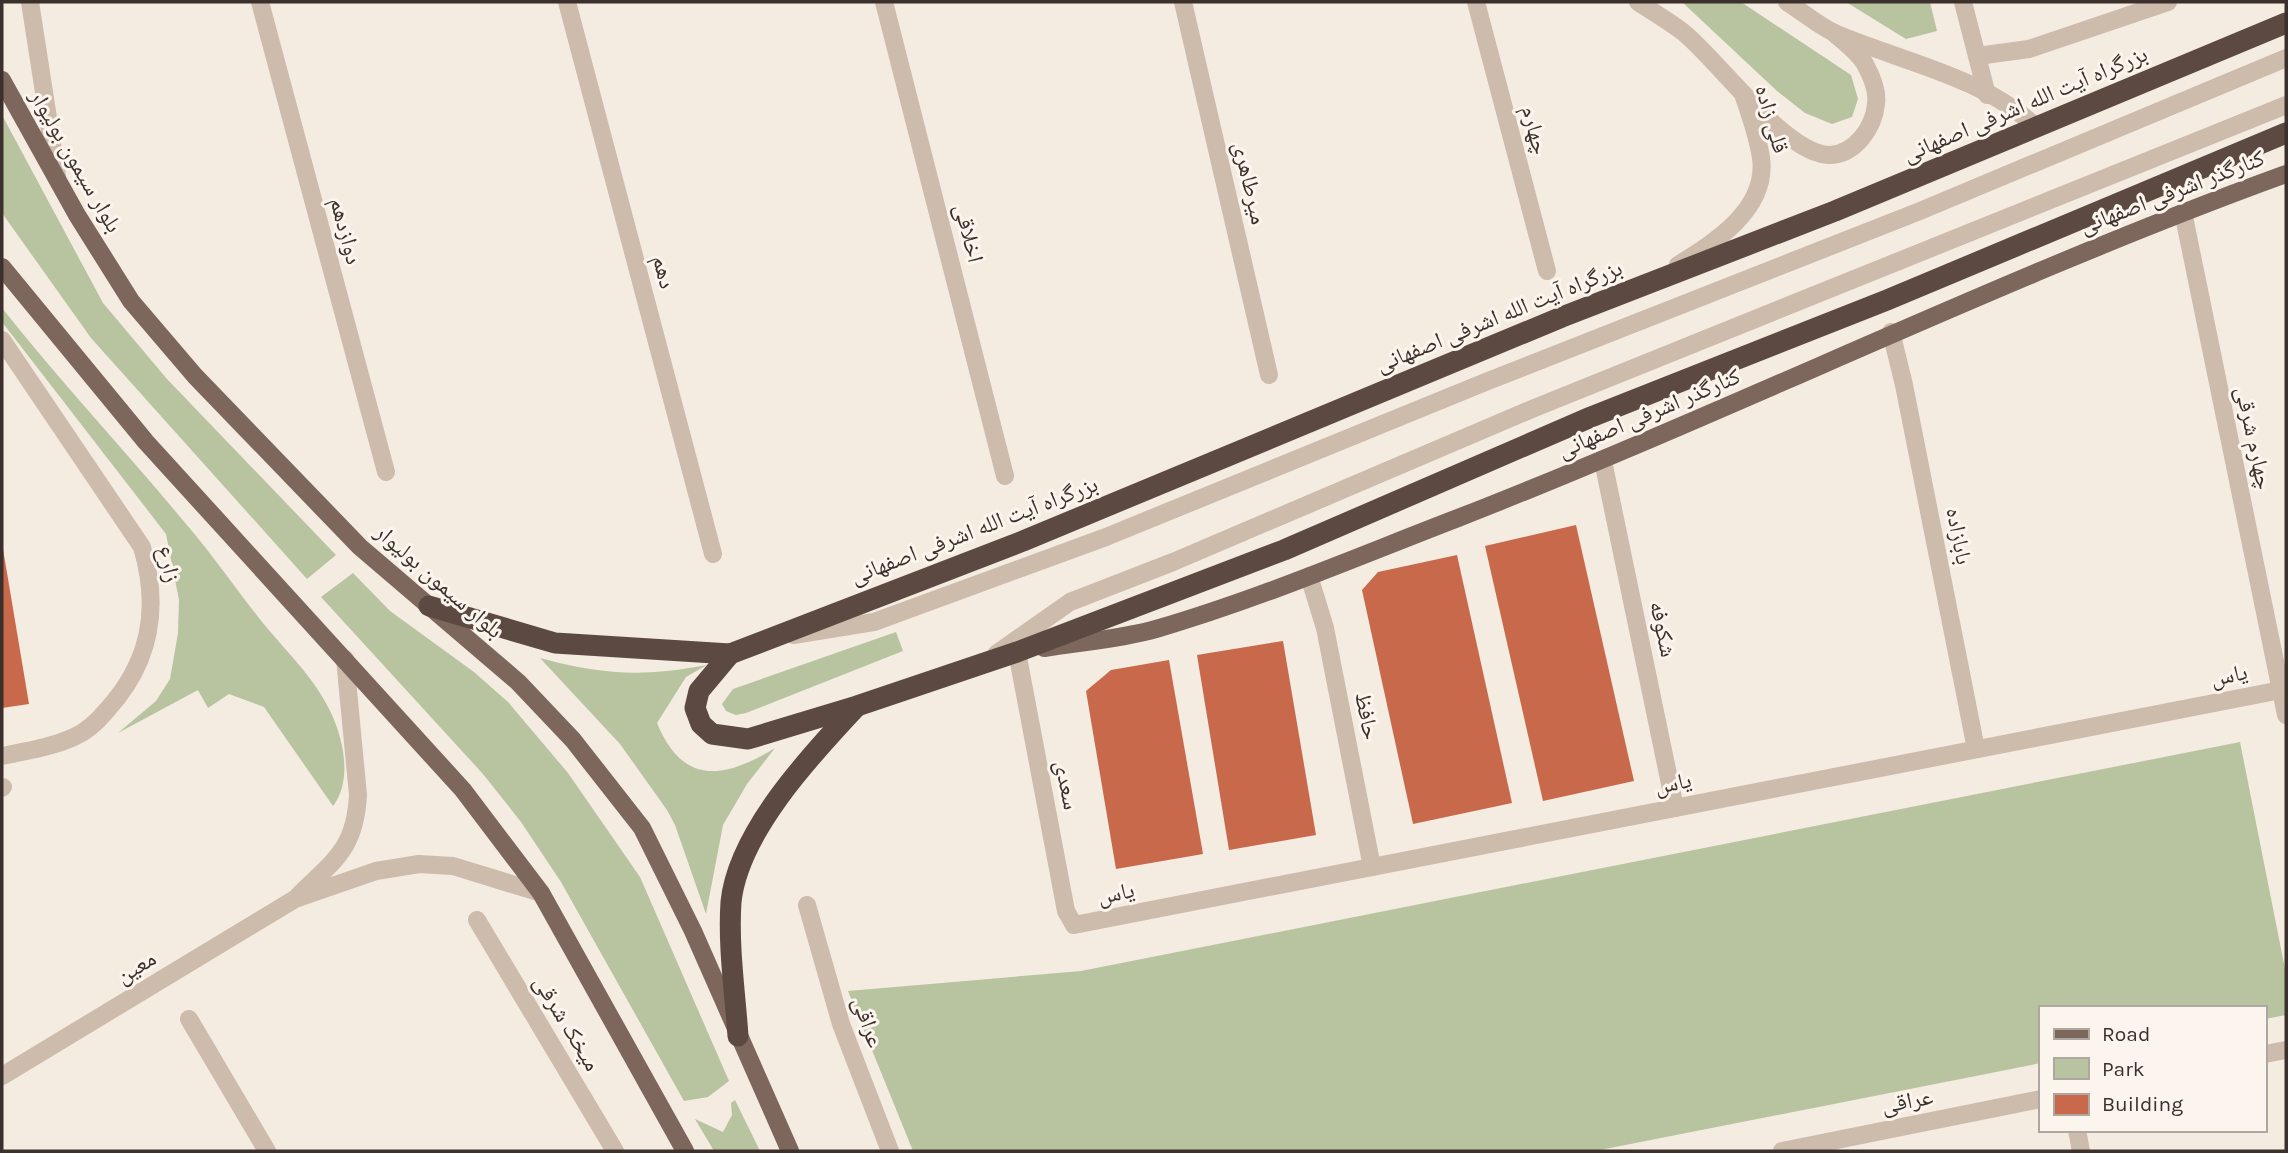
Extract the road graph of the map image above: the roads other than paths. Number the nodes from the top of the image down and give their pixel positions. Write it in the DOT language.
graph roads {
  1 [pos="30,2"];
  2 [pos="260,2"];
  3 [pos="567,2"];
  4 [pos="884,2"];
  5 [pos="1183,2"];
  6 [pos="1476,2"];
  7 [pos="1638,2"];
  8 [pos="1787,2"];
  9 [pos="1963,2"];
  10 [pos="2168,2"];
  11 [pos="2286,23"];
  12 [pos="1834,33"];
  13 [pos="1977,56"];
  14 [pos="2286,58"];
  15 [pos="2,80"];
  16 [pos="1741,88"];
  17 [pos="1987,95"];
  18 [pos="2286,105"];
  19 [pos="2037,128"];
  20 [pos="2286,133"];
  21 [pos="2286,174"];
  22 [pos="57,180"];
  23 [pos="2183,212"];
  24 [pos="2,267"];
  25 [pos="1547,271"];
  26 [pos="1646,284"];
  27 [pos="1891,332"];
  28 [pos="2,340"];
  29 [pos="1269,374"];
  30 [pos="1603,461"];
  31 [pos="386,472"];
  32 [pos="1005,476"];
  33 [pos="713,554"];
  34 [pos="1309,576"];
  35 [pos="429,606"];
  36 [pos="771,639"];
  37 [pos="1017,652"];
  38 [pos="730,654"];
  39 [pos="345,659"];
  40 [pos="982,664"];
  41 [pos="2281,690"];
  42 [pos="857,706"];
  43 [pos="2286,715"];
  44 [pos="1976,749"];
  45 [pos="2,756"];
  46 [pos="1675,808"];
  47 [pos="1372,867"];
  48 [pos="541,893"];
  49 [pos="295,899"];
  50 [pos="807,905"];
  51 [pos="477,920"];
  52 [pos="1074,925"];
  53 [pos="189,1019"];
  54 [pos="738,1036"];
  55 [pos="2286,1050"];
  56 [pos="2267,1054"];
  57 [pos="2,1076"];
  58 [pos="2039,1099"];
  59 [pos="2077,1132"];
  60 [pos="267,1151"];
  61 [pos="615,1151"];
  62 [pos="685,1151"];
  63 [pos="790,1151"];
  64 [pos="890,1151"];
  65 [pos="1782,1151"];
  66 [pos="2081,1151"];
  1 -- 22 [label="street"];
  2 -- 31 [label="street, دوازدهم"];
  3 -- 33 [label="street, دهم"];
  4 -- 32 [label="street, اخلاقی"];
  5 -- 29 [label="street, میرطاهری"];
  6 -- 25 [label="street, چهارم"];
  7 -- 16 [label="street, قلی زاده"];
  8 -- 12 [label="street"];
  9 -- 13 [label="street"];
  10 -- 13 [label="street"];
  11 -- 19 [label="highway, بزرگراه آیت الله اشرفی اصفهانی"];
  12 -- 16 [label="street"];
  12 -- 17 [label="street"];
  13 -- 17 [label="street"];
  14 -- 36 [label="street"];
  15 -- 22 [label="main road, بلوار سیمون بولیوار"];
  16 -- 26 [label="street, قلی زاده"];
  17 -- 19 [label="street"];
  18 -- 40 [label="street"];
  19 -- 26 [label="highway, بزرگراه آیت الله اشرفی اصفهانی"];
  20 -- 37 [label="highway"];
  21 -- 23 [label="main road, کنارگذر اشرفی اصفهانی"];
  22 -- 35 [label="main road, بلوار سیمون بولیوار"];
  23 -- 27 [label="main road, کنارگذر اشرفی اصفهانی"];
  23 -- 41 [label="street, چهارم شرقی"];
  24 -- 39 [label="main road"];
  26 -- 36 [label="highway, بزرگراه آیت الله اشرفی اصفهانی"];
  27 -- 30 [label="main road, کنارگذر اشرفی اصفهانی"];
  27 -- 44 [label="street, بابازاده"];
  28 -- 45 [label="street, زارع"];
  30 -- 34 [label="main road, کنارگذر اشرفی اصفهانی"];
  30 -- 46 [label="street, شکوفه"];
  34 -- 37 [label="main road, کنارگذر اشرفی اصفهانی"];
  34 -- 47 [label="street, حافظ"];
  35 -- 38 [label="highway"];
  35 -- 54 [label="main road, بلوار سیمون بولیوار"];
  36 -- 38 [label="highway, بزرگراه آیت الله اشرفی اصفهانی"];
  37 -- 40 [label="highway"];
  37 -- 52 [label="street, سعدی"];
  38 -- 42 [label="highway"];
  39 -- 48 [label="main road"];
  39 -- 49 [label="street, معین"];
  40 -- 42 [label="highway"];
  41 -- 43 [label="street, چهارم شرقی"];
  41 -- 44 [label="street, یاس"];
  42 -- 54 [label="highway"];
  44 -- 46 [label="street, یاس"];
  46 -- 47 [label="street, یاس"];
  47 -- 52 [label="street, یاس"];
  48 -- 49 [label="street, معین"];
  48 -- 62 [label="main road"];
  49 -- 57 [label="street, معین"];
  50 -- 64 [label="street, عراقی"];
  51 -- 61 [label="street, میخک شرقی"];
  53 -- 60 [label="street"];
  54 -- 63 [label="main road, بلوار سیمون بولیوار"];
  55 -- 56 [label="street"];
  58 -- 65 [label="street, عراقی"];
  59 -- 66 [label="street"];
}
